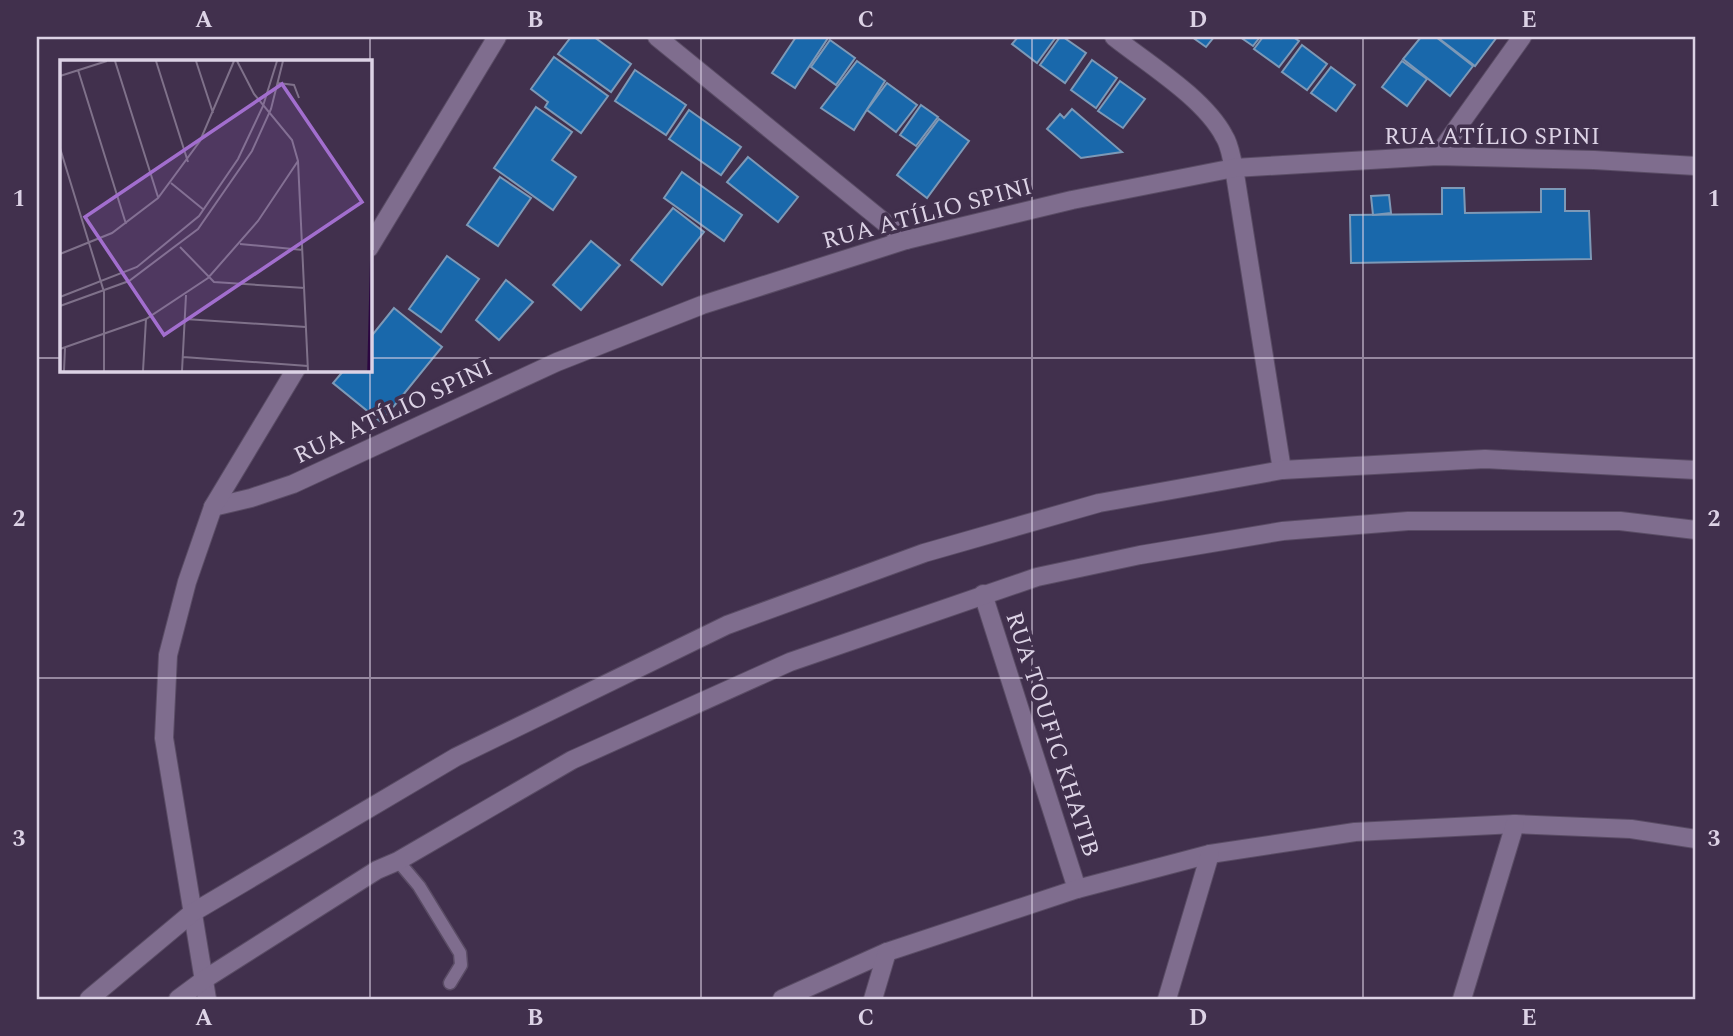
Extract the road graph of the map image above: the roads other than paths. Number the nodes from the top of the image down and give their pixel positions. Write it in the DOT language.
graph roads {
  1 [pos="497,37"];
  2 [pos="657,37"];
  3 [pos="1114,37"];
  4 [pos="1522,37"];
  5 [pos="1437,156"];
  6 [pos="1696,166"];
  7 [pos="1234,168"];
  8 [pos="906,240"];
  9 [pos="371,245"];
  10 [pos="295,371"];
  11 [pos="1282,470"];
  12 [pos="1696,470"];
  13 [pos="213,507"];
  14 [pos="1696,530"];
  15 [pos="983,594"];
  16 [pos="1515,824"];
  17 [pos="1696,839"];
  18 [pos="1210,854"];
  19 [pos="398,861"];
  20 [pos="1077,888"];
  21 [pos="192,913"];
  22 [pos="887,952"];
  23 [pos="205,979"];
  24 [pos="450,983"];
  25 [pos="89,999"];
  26 [pos="178,999"];
  27 [pos="206,999"];
  28 [pos="782,999"];
  29 [pos="873,999"];
  30 [pos="1167,999"];
  31 [pos="1462,999"];
  1 -- 9 [label="street"];
  2 -- 8 [label="street"];
  3 -- 7 [label="street"];
  4 -- 5 [label="street"];
  5 -- 6 [label="street, RUA ATÍLIO SPINI"];
  5 -- 7 [label="street, RUA ATÍLIO SPINI"];
  7 -- 8 [label="street, RUA ATÍLIO SPINI"];
  7 -- 11 [label="street"];
  8 -- 13 [label="street, RUA ATÍLIO SPINI"];
  10 -- 13 [label="street"];
  11 -- 12 [label="street"];
  11 -- 21 [label="street"];
  13 -- 21 [label="street"];
  14 -- 15 [label="street"];
  15 -- 19 [label="street"];
  15 -- 20 [label="street, RUA TOUFIC KHATIB"];
  16 -- 17 [label="street"];
  16 -- 18 [label="street"];
  16 -- 31 [label="street"];
  18 -- 20 [label="street"];
  18 -- 30 [label="street"];
  19 -- 23 [label="street"];
  19 -- 24 [label="lane"];
  20 -- 22 [label="street"];
  21 -- 23 [label="street"];
  21 -- 25 [label="street"];
  22 -- 28 [label="street"];
  22 -- 29 [label="street"];
  23 -- 26 [label="street"];
  23 -- 27 [label="street"];
}
